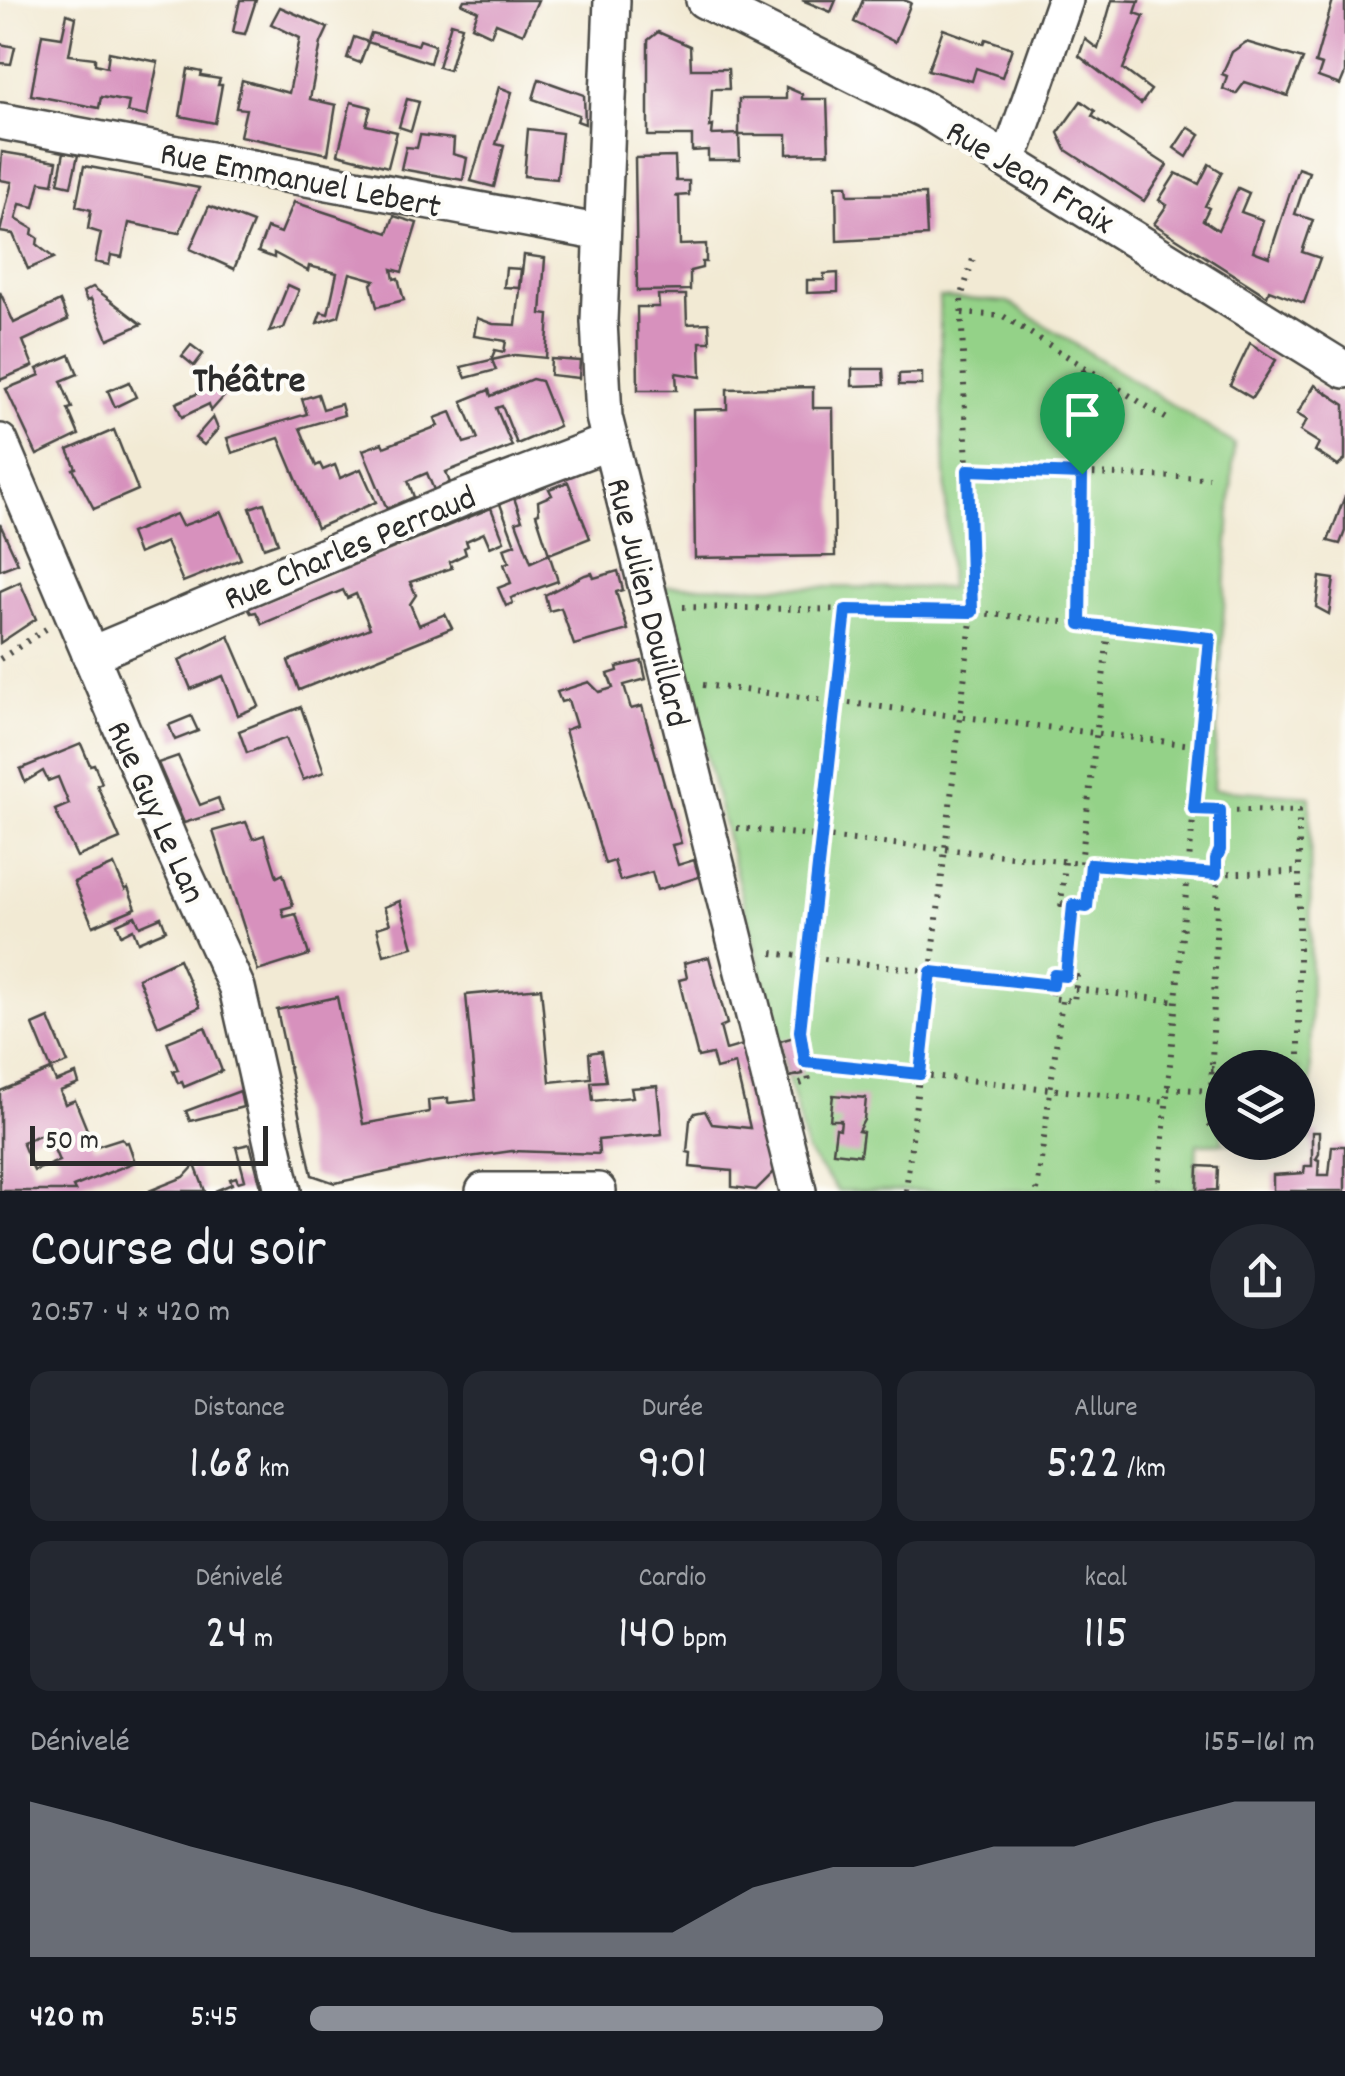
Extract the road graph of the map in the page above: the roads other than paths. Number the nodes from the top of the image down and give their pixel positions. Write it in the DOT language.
graph roads {
  1 [pos="612,0"];
  2 [pos="1062,1"];
  3 [pos="726,5"];
  4 [pos="0,120"];
  5 [pos="1005,158"];
  6 [pos="602,233"];
  7 [pos="1345,370"];
  8 [pos="0,442"];
  9 [pos="609,442"];
  10 [pos="90,655"];
  11 [pos="283,1191"];
  12 [pos="484,1191"];
  13 [pos="598,1191"];
  14 [pos="798,1191"];
  1 -- 6 [label="street, Rue Julien Douillard"];
  2 -- 5 [label="street"];
  3 -- 5 [label="street, Rue Jean Fraix"];
  4 -- 6 [label="street, Rue Emmanuel Lebert"];
  5 -- 7 [label="street, Rue Jean Fraix"];
  6 -- 9 [label="street, Rue Julien Douillard"];
  8 -- 10 [label="street, Rue Guy Le Lan"];
  9 -- 10 [label="street, Rue Charles Perraud"];
  9 -- 14 [label="street, Rue Julien Douillard"];
  10 -- 11 [label="street, Rue Guy Le Lan"];
  12 -- 13 [label="street"];
}
